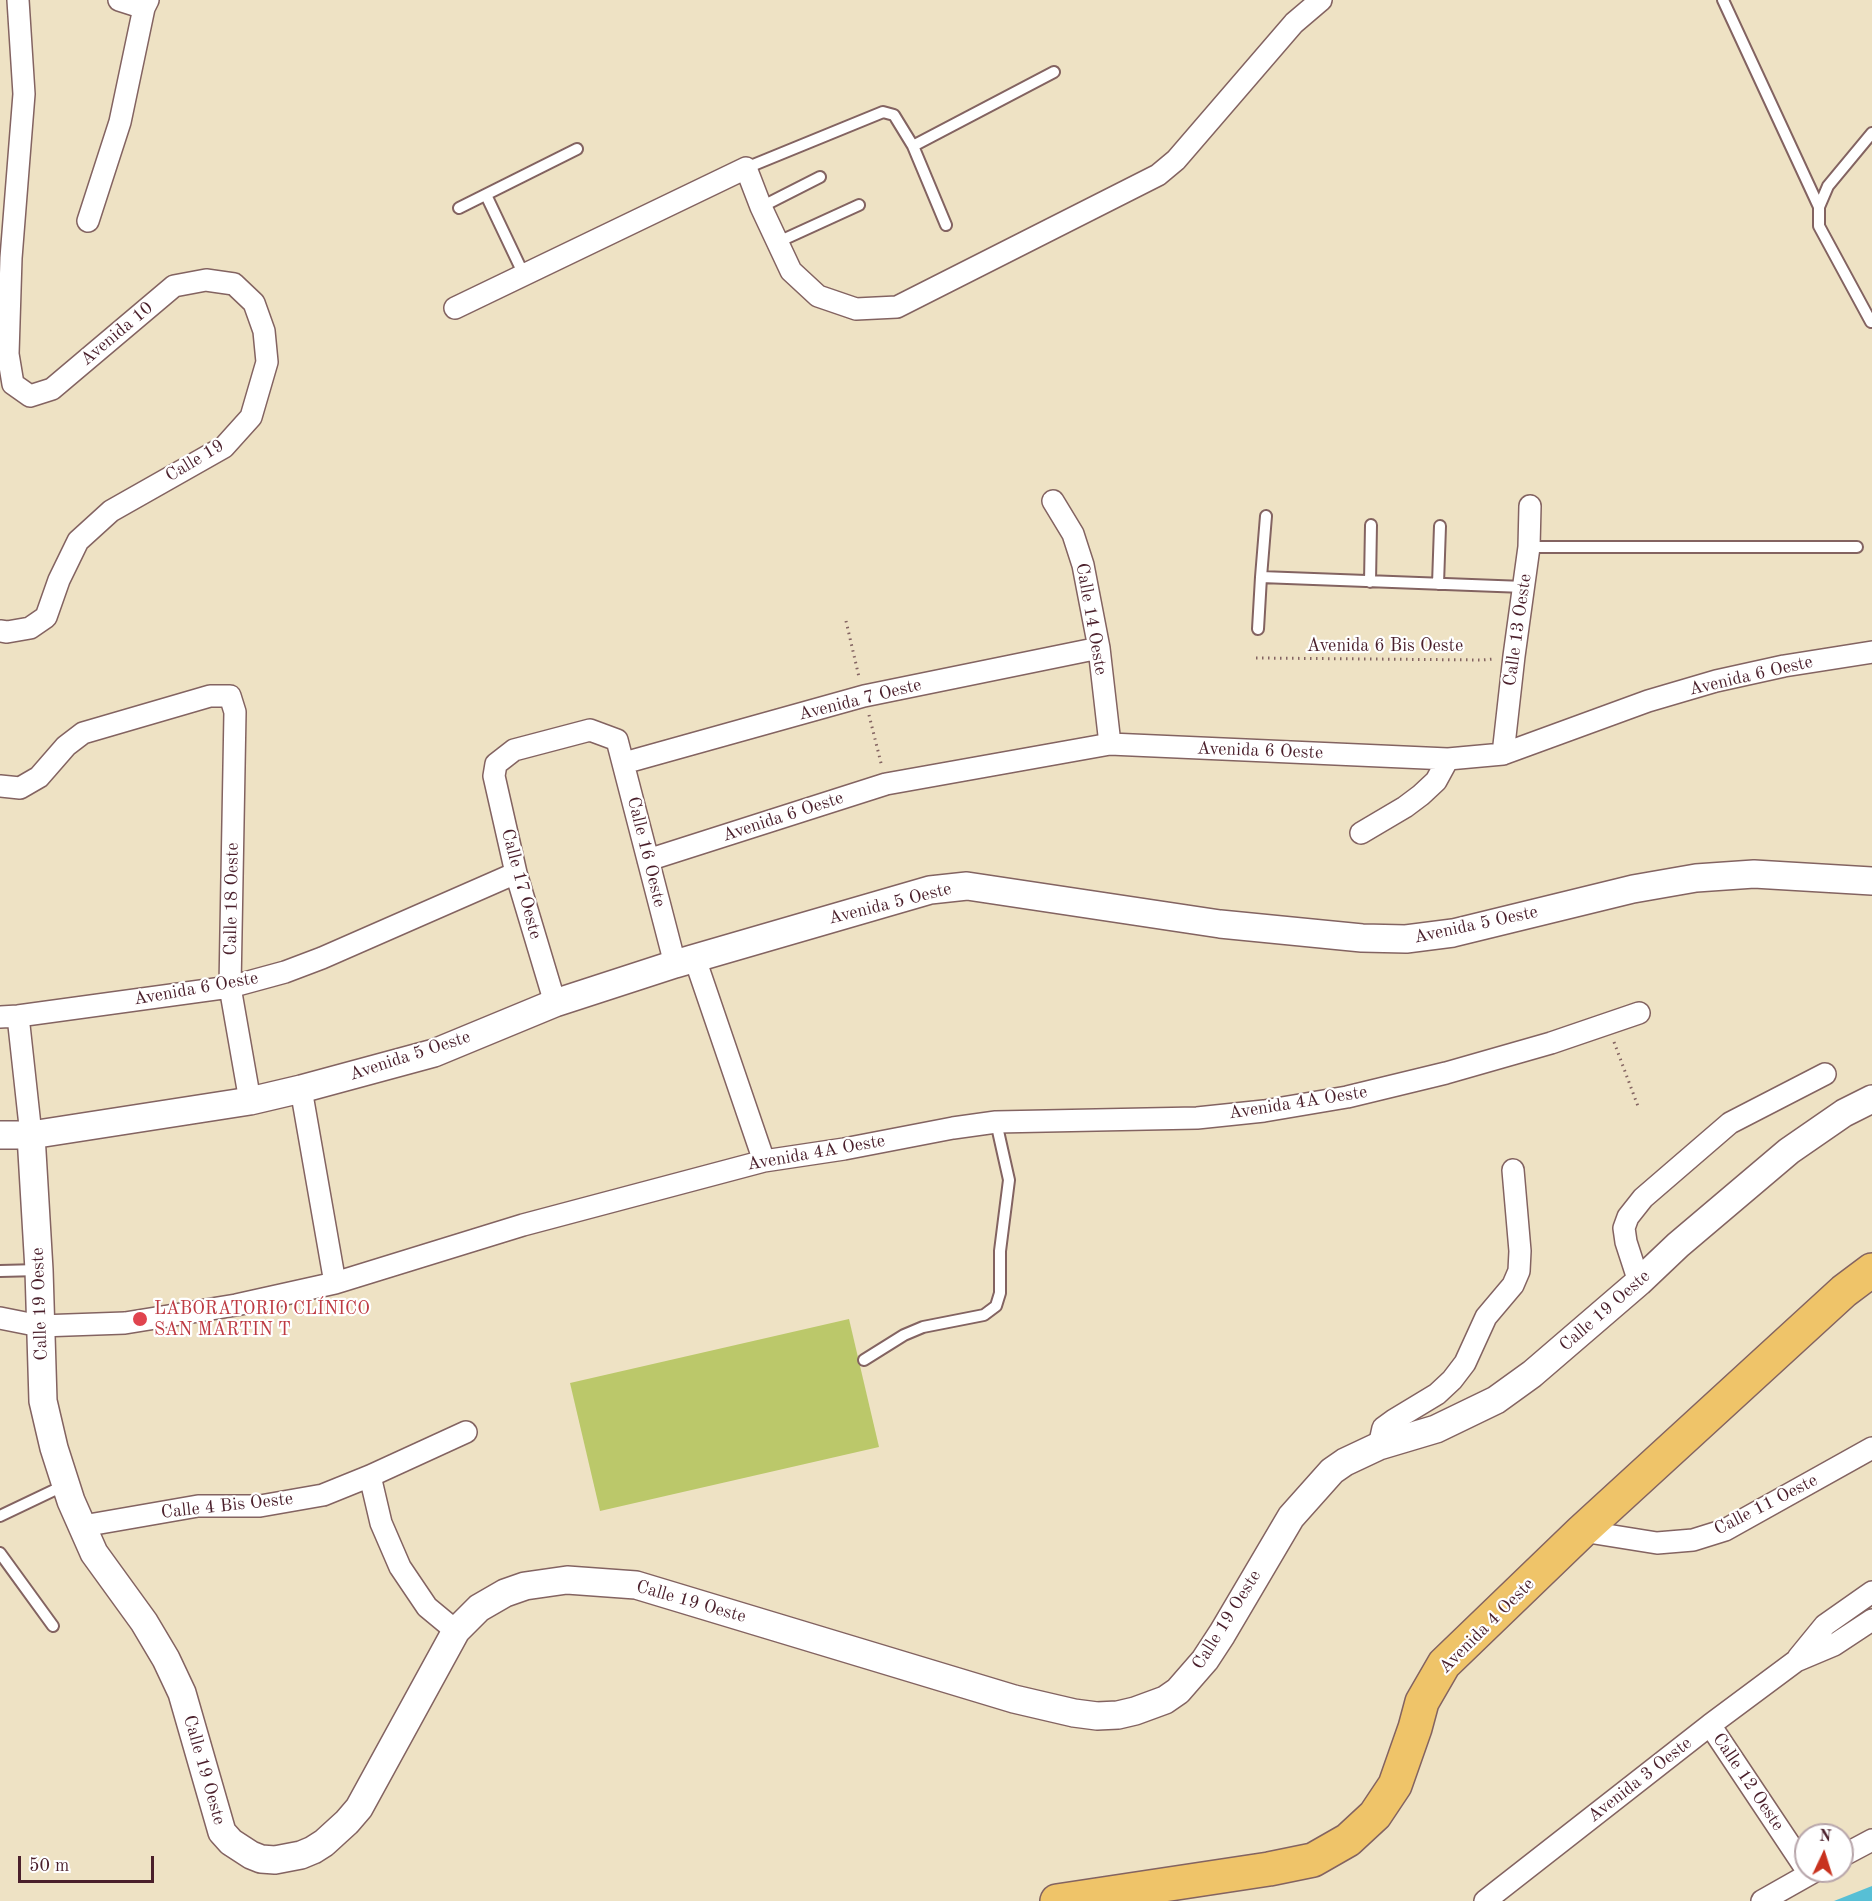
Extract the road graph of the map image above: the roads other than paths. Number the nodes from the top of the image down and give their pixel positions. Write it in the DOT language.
graph roads {
  1 [pos="18,0"];
  2 [pos="119,0"];
  3 [pos="1321,0"];
  4 [pos="1723,0"];
  5 [pos="146,4"];
  6 [pos="1054,72"];
  7 [pos="1872,133"];
  8 [pos="913,146"];
  9 [pos="577,149"];
  10 [pos="747,168"];
  11 [pos="820,177"];
  12 [pos="486,195"];
  13 [pos="859,205"];
  14 [pos="761,207"];
  15 [pos="1819,207"];
  16 [pos="459,208"];
  17 [pos="88,221"];
  18 [pos="946,225"];
  19 [pos="778,242"];
  20 [pos="524,275"];
  21 [pos="207,280"];
  22 [pos="455,308"];
  23 [pos="1871,322"];
  24 [pos="1053,501"];
  25 [pos="1530,506"];
  26 [pos="1266,516"];
  27 [pos="1371,525"];
  28 [pos="1440,526"];
  29 [pos="1529,547"];
  30 [pos="1857,547"];
  31 [pos="1261,578"];
  32 [pos="1370,582"];
  33 [pos="1438,584"];
  34 [pos="1524,587"];
  35 [pos="1258,629"];
  36 [pos="0,631"];
  37 [pos="1099,648"];
  38 [pos="1872,652"];
  39 [pos="1110,744"];
  40 [pos="1503,754"];
  41 [pos="1448,759"];
  42 [pos="496,764"];
  43 [pos="624,764"];
  44 [pos="0,786"];
  45 [pos="1361,832"];
  46 [pos="648,860"];
  47 [pos="516,873"];
  48 [pos="1872,882"];
  49 [pos="685,961"];
  50 [pos="230,987"];
  51 [pos="555,1003"];
  52 [pos="1639,1013"];
  53 [pos="9,1016"];
  54 [pos="1825,1074"];
  55 [pos="301,1089"];
  56 [pos="1872,1099"];
  57 [pos="250,1101"];
  58 [pos="996,1122"];
  59 [pos="0,1135"];
  60 [pos="31,1135"];
  61 [pos="764,1161"];
  62 [pos="1513,1170"];
  63 [pos="39,1270"];
  64 [pos="1872,1270"];
  65 [pos="0,1271"];
  66 [pos="1639,1282"];
  67 [pos="335,1283"];
  68 [pos="0,1318"];
  69 [pos="40,1326"];
  70 [pos="864,1360"];
  71 [pos="466,1432"];
  72 [pos="1379,1446"];
  73 [pos="1872,1448"];
  74 [pos="370,1476"];
  75 [pos="66,1484"];
  76 [pos="0,1516"];
  77 [pos="83,1526"];
  78 [pos="1582,1531"];
  79 [pos="0,1553"];
  80 [pos="1872,1592"];
  81 [pos="1872,1620"];
  82 [pos="53,1626"];
  83 [pos="456,1631"];
  84 [pos="1796,1661"];
  85 [pos="1710,1725"];
  86 [pos="1872,1840"];
  87 [pos="1794,1849"];
  88 [pos="1854,1850"];
  89 [pos="1794,1881"];
  90 [pos="1057,1901"];
  91 [pos="1485,1901"];
  92 [pos="1762,1901"];
  1 -- 21 [label="street, Avenida 10"];
  2 -- 5 [label="street"];
  3 -- 19 [label="street"];
  4 -- 15 [label="lane"];
  5 -- 17 [label="street"];
  6 -- 8 [label="lane"];
  7 -- 15 [label="lane"];
  8 -- 10 [label="lane"];
  8 -- 18 [label="lane"];
  9 -- 12 [label="lane"];
  10 -- 14 [label="street"];
  10 -- 20 [label="street"];
  11 -- 14 [label="lane"];
  12 -- 16 [label="lane"];
  12 -- 20 [label="lane"];
  13 -- 19 [label="lane"];
  14 -- 19 [label="street"];
  15 -- 23 [label="lane"];
  20 -- 22 [label="street"];
  21 -- 36 [label="street, Calle 19"];
  24 -- 37 [label="street, Calle 14 Oeste"];
  25 -- 29 [label="street, Calle 13 Oeste"];
  26 -- 31 [label="lane"];
  27 -- 32 [label="lane"];
  28 -- 33 [label="lane"];
  29 -- 30 [label="lane"];
  29 -- 34 [label="street, Calle 13 Oeste"];
  31 -- 32 [label="lane"];
  31 -- 35 [label="lane"];
  32 -- 33 [label="lane"];
  33 -- 34 [label="lane"];
  34 -- 40 [label="street, Calle 13 Oeste"];
  37 -- 39 [label="street, Calle 14 Oeste"];
  37 -- 43 [label="street, Avenida 7 Oeste"];
  38 -- 40 [label="street, Avenida 6 Oeste"];
  39 -- 41 [label="street, Avenida 6 Oeste"];
  39 -- 46 [label="street, Avenida 6 Oeste"];
  40 -- 41 [label="street, Avenida 6 Oeste"];
  41 -- 45 [label="street"];
  42 -- 43 [label="street, Calle 16 Oeste"];
  42 -- 47 [label="street, Calle 17 Oeste"];
  43 -- 46 [label="street, Calle 16 Oeste"];
  44 -- 50 [label="street, Calle 18 Oeste"];
  46 -- 49 [label="street, Calle 16 Oeste"];
  47 -- 50 [label="street, Avenida 6 Oeste"];
  47 -- 51 [label="street, Calle 17 Oeste"];
  48 -- 49 [label="street, Avenida 5 Oeste"];
  49 -- 51 [label="street, Avenida 5 Oeste"];
  49 -- 61 [label="street, Calle 16 Oeste"];
  50 -- 53 [label="street, Avenida 6 Oeste"];
  50 -- 57 [label="street, Calle 18 Oeste"];
  51 -- 55 [label="street, Avenida 5 Oeste"];
  52 -- 58 [label="street, Avenida 4A Oeste"];
  53 -- 60 [label="street, Calle 19 Oeste"];
  54 -- 66 [label="street"];
  55 -- 57 [label="street, Avenida 5 Oeste"];
  55 -- 67 [label="street"];
  56 -- 66 [label="street, Calle 19 Oeste"];
  57 -- 60 [label="street, Avenida 5 Oeste"];
  58 -- 61 [label="street, Avenida 4A Oeste"];
  58 -- 70 [label="lane"];
  59 -- 60 [label="street, Avenida 5 Oeste"];
  60 -- 63 [label="street, Calle 19 Oeste"];
  61 -- 67 [label="street, Avenida 4A Oeste"];
  62 -- 72 [label="street"];
  63 -- 65 [label="lane"];
  63 -- 69 [label="street, Calle 19 Oeste"];
  64 -- 78 [label="main road, Avenida 4 Oeste"];
  66 -- 72 [label="street, Calle 19 Oeste"];
  67 -- 69 [label="street, Avenida 4A Oeste"];
  68 -- 69 [label="street, Avenida 4A Oeste"];
  69 -- 75 [label="street, Calle 19 Oeste"];
  71 -- 74 [label="street, Calle 4 Bis Oeste"];
  72 -- 83 [label="street, Calle 19 Oeste"];
  73 -- 78 [label="street, Calle 11 Oeste"];
  74 -- 77 [label="street, Calle 4 Bis Oeste"];
  74 -- 83 [label="street"];
  75 -- 76 [label="lane"];
  75 -- 77 [label="street, Calle 19 Oeste"];
  77 -- 83 [label="street, Calle 19 Oeste"];
  78 -- 90 [label="main road, Avenida 4 Oeste"];
  79 -- 82 [label="lane"];
  80 -- 84 [label="street, Avenida 3 Oeste"];
  81 -- 84 [label="street, Avenida 3 Oeste"];
  84 -- 85 [label="street, Avenida 3 Oeste"];
  85 -- 87 [label="street, Calle 12 Oeste"];
  85 -- 91 [label="street, Avenida 3 Oeste"];
  86 -- 88 [label="street"];
  89 -- 92 [label="street"];
}
